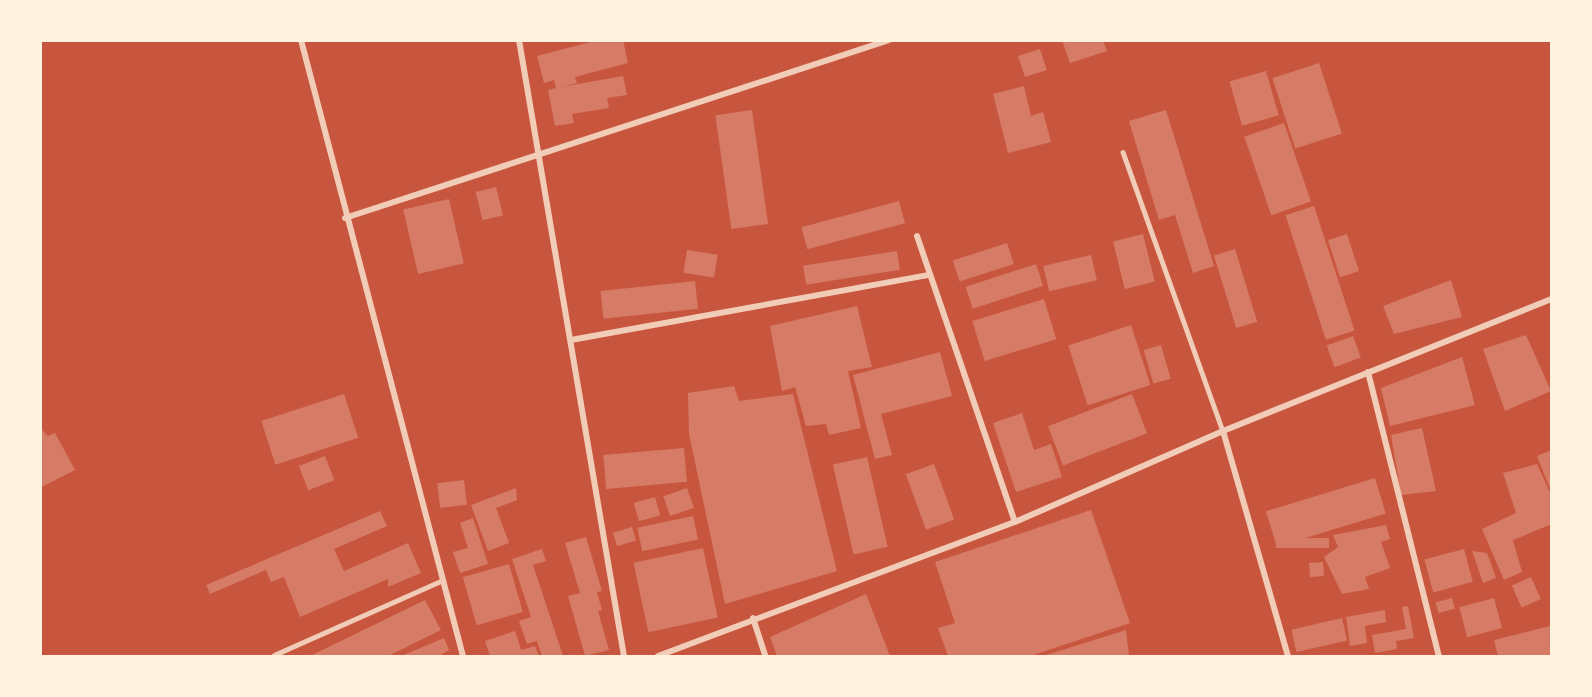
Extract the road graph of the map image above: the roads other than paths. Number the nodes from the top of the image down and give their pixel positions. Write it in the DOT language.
graph roads {
  1 [pos="301,40"];
  2 [pos="519,40"];
  3 [pos="889,40"];
  4 [pos="1123,152"];
  5 [pos="541,158"];
  6 [pos="345,218"];
  7 [pos="917,236"];
  8 [pos="929,275"];
  9 [pos="1551,299"];
  10 [pos="572,340"];
  11 [pos="1368,372"];
  12 [pos="1223,431"];
  13 [pos="1015,522"];
  14 [pos="443,580"];
  15 [pos="753,618"];
  16 [pos="274,655"];
  17 [pos="463,657"];
  18 [pos="624,657"];
  19 [pos="658,657"];
  20 [pos="765,657"];
  21 [pos="1288,657"];
  22 [pos="1439,657"];
  1 -- 6 [label="street"];
  2 -- 5 [label="street"];
  3 -- 5 [label="street"];
  4 -- 12 [label="lane"];
  5 -- 6 [label="street"];
  5 -- 10 [label="street"];
  6 -- 14 [label="street"];
  7 -- 8 [label="street"];
  8 -- 10 [label="street"];
  8 -- 13 [label="street"];
  9 -- 11 [label="street"];
  10 -- 18 [label="street"];
  11 -- 12 [label="street"];
  11 -- 22 [label="street"];
  12 -- 13 [label="street"];
  12 -- 21 [label="street"];
  13 -- 15 [label="street"];
  14 -- 16 [label="lane"];
  14 -- 17 [label="street"];
  15 -- 19 [label="street"];
  15 -- 20 [label="street"];
}
